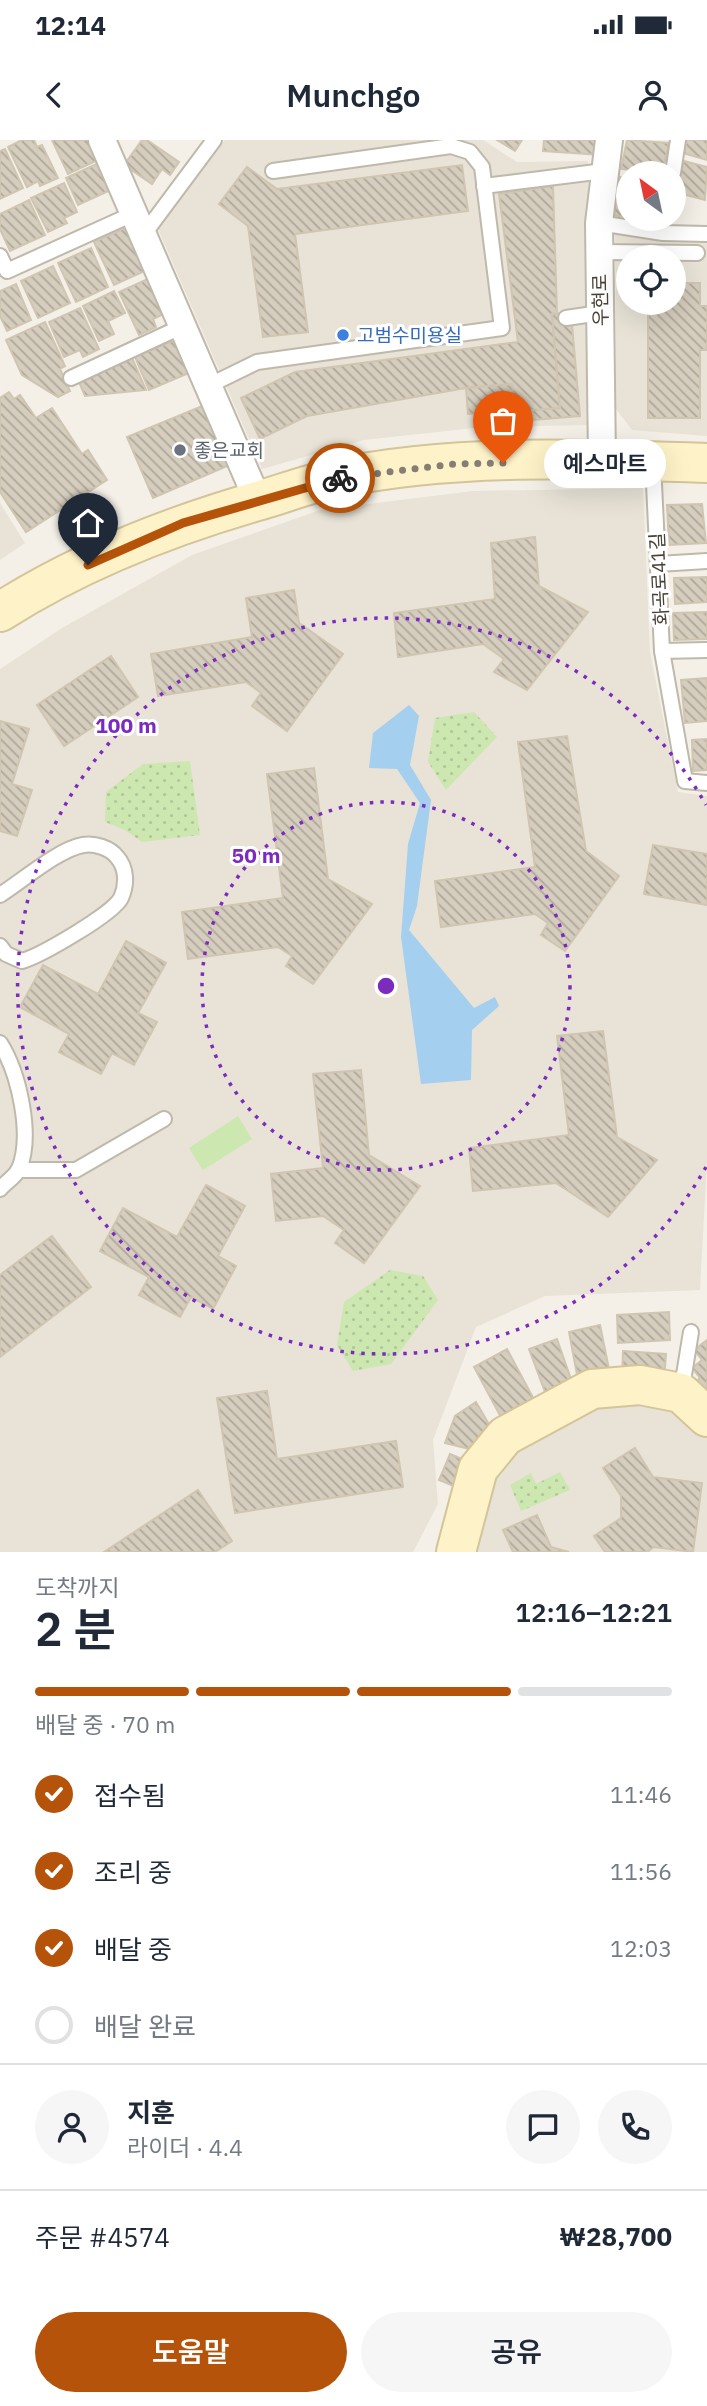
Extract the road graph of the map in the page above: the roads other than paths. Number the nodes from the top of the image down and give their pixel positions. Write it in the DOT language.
graph roads {
  1 [pos="102,140"];
  2 [pos="214,140"];
  3 [pos="609,140"];
  4 [pos="678,140"];
  5 [pos="675,161"];
  6 [pos="272,171"];
  7 [pos="604,171"];
  8 [pos="484,186"];
  9 [pos="139,223"];
  10 [pos="599,223"];
  11 [pos="616,224"];
  12 [pos="686,230"];
  13 [pos="707,234"];
  14 [pos="600,252"];
  15 [pos="697,253"];
  16 [pos="0,256"];
  17 [pos="600,313"];
  18 [pos="566,318"];
  19 [pos="183,326"];
  20 [pos="71,378"];
  21 [pos="208,386"];
  22 [pos="602,460"];
  23 [pos="653,461"];
  24 [pos="707,463"];
  25 [pos="258,501"];
  26 [pos="707,561"];
  27 [pos="658,564"];
  28 [pos="0,612"];
  29 [pos="707,650"];
  30 [pos="662,651"];
  31 [pos="707,783"];
  32 [pos="0,895"];
  33 [pos="0,946"];
  34 [pos="0,1044"];
  35 [pos="164,1119"];
  36 [pos="18,1170"];
  37 [pos="0,1189"];
  38 [pos="691,1332"];
  39 [pos="694,1405"];
  40 [pos="456,1552"];
  1 -- 9 [label="street"];
  2 -- 9 [label="lane"];
  3 -- 7 [label="street, 우현로"];
  4 -- 5 [label="lane"];
  6 -- 8 [label="lane"];
  7 -- 8 [label="lane"];
  7 -- 10 [label="street, 우현로"];
  8 -- 21 [label="lane"];
  9 -- 16 [label="lane"];
  9 -- 19 [label="street"];
  10 -- 11 [label="lane"];
  10 -- 14 [label="street, 우현로"];
  12 -- 13 [label="lane"];
  14 -- 15 [label="lane"];
  14 -- 17 [label="street, 우현로"];
  17 -- 18 [label="lane"];
  17 -- 22 [label="street, 우현로"];
  19 -- 20 [label="lane"];
  19 -- 21 [label="street"];
  21 -- 25 [label="street"];
  22 -- 23 [label="street"];
  22 -- 25 [label="street"];
  23 -- 24 [label="street"];
  23 -- 27 [label="lane, 화곡로41길"];
  25 -- 28 [label="street"];
  26 -- 27 [label="lane"];
  27 -- 30 [label="lane, 화곡로41길"];
  29 -- 30 [label="lane, 화곡로41길"];
  30 -- 31 [label="lane"];
  32 -- 33 [label="lane"];
  34 -- 36 [label="lane"];
  35 -- 36 [label="lane"];
  36 -- 37 [label="lane"];
  38 -- 39 [label="lane"];
  39 -- 40 [label="street"];
}
